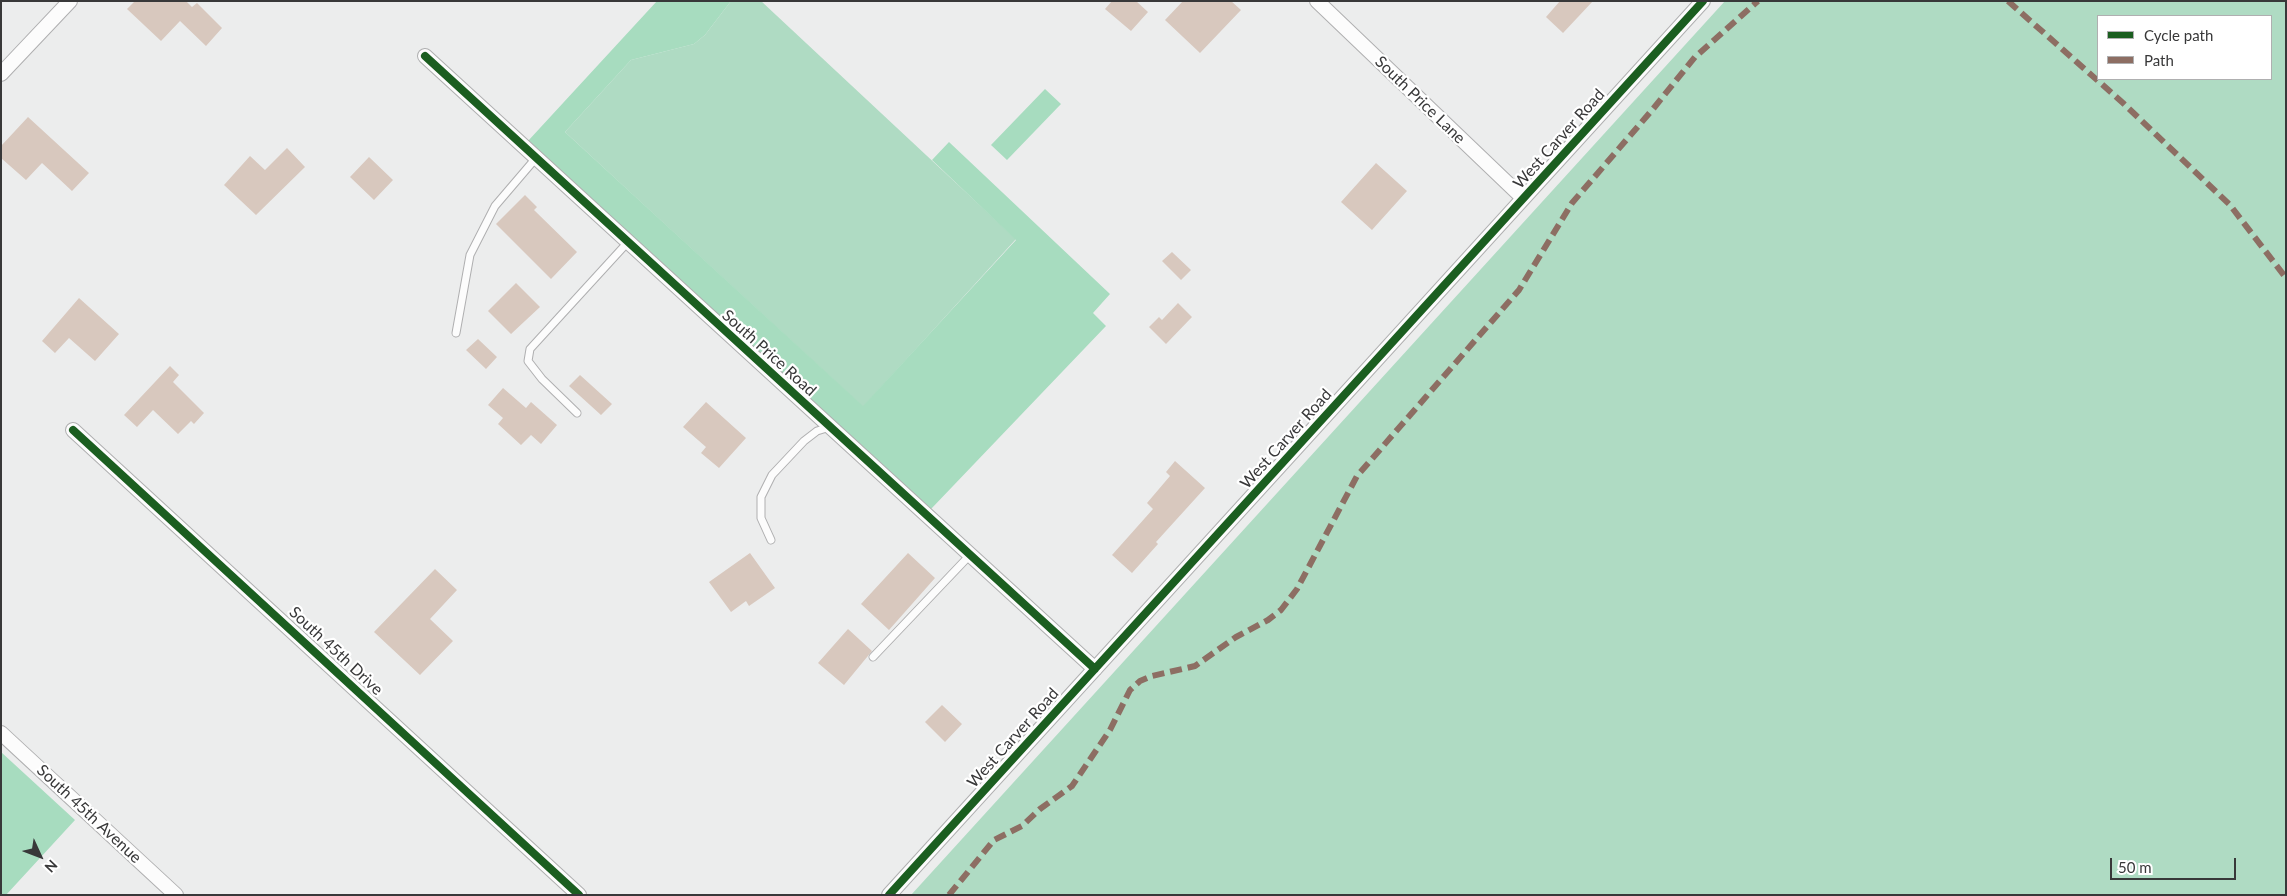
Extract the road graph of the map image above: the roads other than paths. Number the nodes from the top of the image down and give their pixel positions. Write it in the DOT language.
graph roads {
  1 [pos="70,1"];
  2 [pos="1317,1"];
  3 [pos="1703,1"];
  4 [pos="425,56"];
  5 [pos="1,74"];
  6 [pos="536,158"];
  7 [pos="1514,189"];
  8 [pos="628,242"];
  9 [pos="456,333"];
  10 [pos="577,413"];
  11 [pos="830,427"];
  12 [pos="73,430"];
  13 [pos="771,540"];
  14 [pos="970,555"];
  15 [pos="873,657"];
  16 [pos="1095,669"];
  17 [pos="1,733"];
  18 [pos="176,895"];
  19 [pos="579,895"];
  20 [pos="889,895"];
  1 -- 5 [label="street"];
  2 -- 7 [label="street, South Price Lane"];
  3 -- 7 [label="street, West Carver Road"];
  4 -- 6 [label="street, South Price Road"];
  6 -- 8 [label="street, South Price Road"];
  6 -- 9 [label="lane"];
  7 -- 16 [label="street, West Carver Road"];
  8 -- 10 [label="lane"];
  8 -- 11 [label="street, South Price Road"];
  11 -- 13 [label="lane"];
  11 -- 14 [label="street, South Price Road"];
  12 -- 19 [label="street, South 45th Drive"];
  14 -- 15 [label="lane"];
  14 -- 16 [label="street, South Price Road"];
  16 -- 20 [label="street, West Carver Road"];
  17 -- 18 [label="street, South 45th Avenue"];
}
